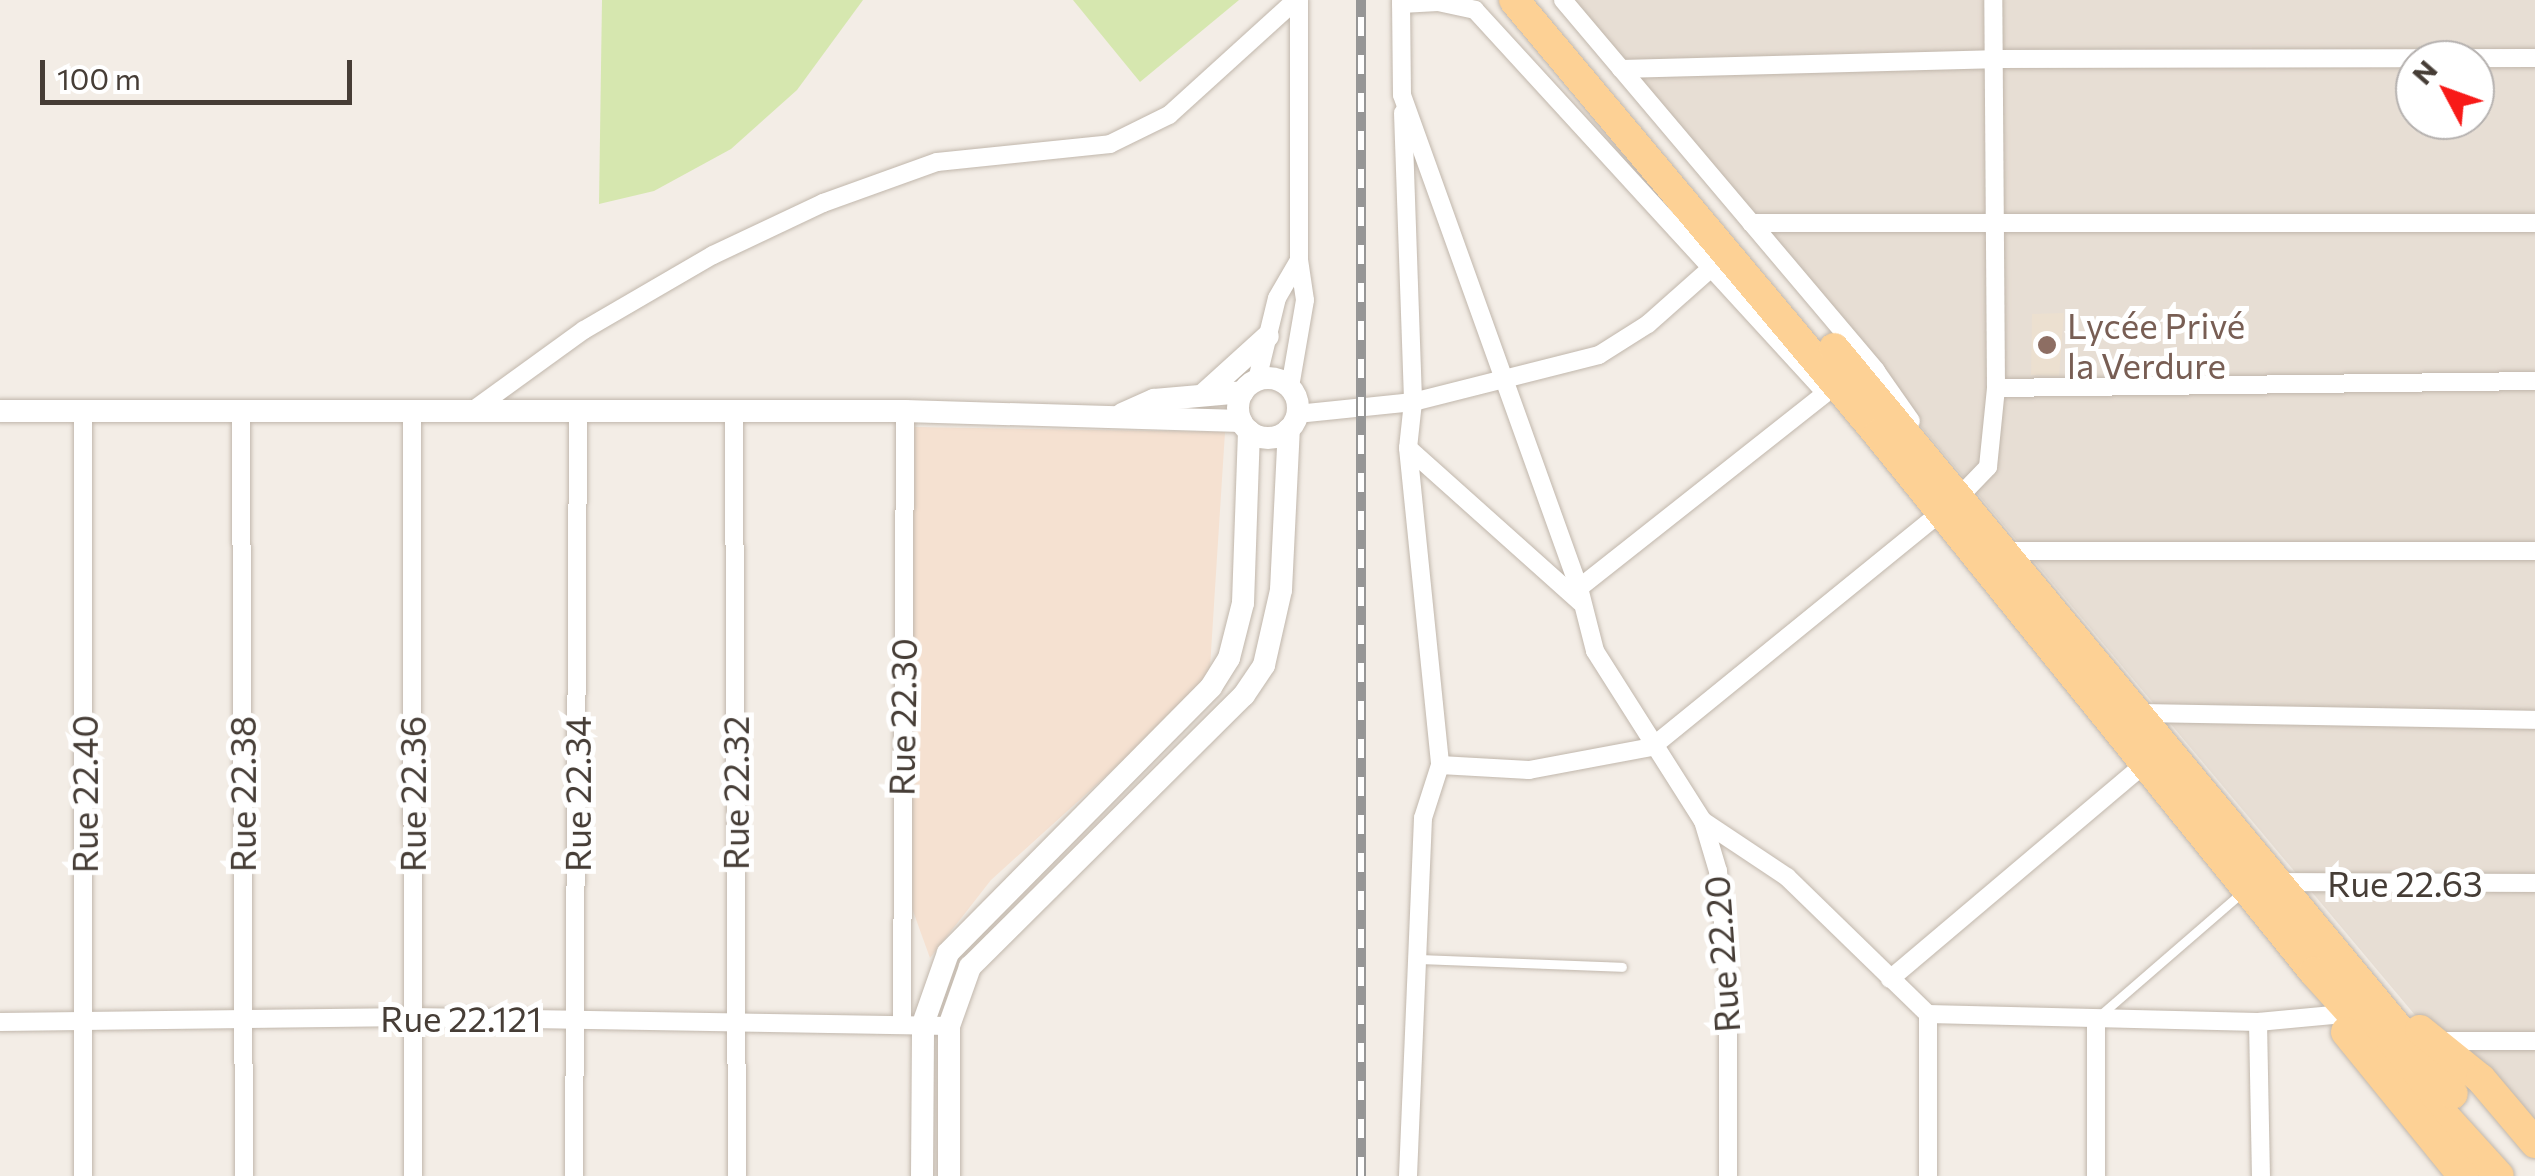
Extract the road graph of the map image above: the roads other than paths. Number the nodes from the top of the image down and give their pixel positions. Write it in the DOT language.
graph roads {
  1 [pos="1298,0"];
  2 [pos="1514,0"];
  3 [pos="1537,0"];
  4 [pos="1563,0"];
  5 [pos="1993,0"];
  6 [pos="1401,2"];
  7 [pos="2535,58"];
  8 [pos="1992,59"];
  9 [pos="1621,69"];
  10 [pos="1402,94"];
  11 [pos="1751,223"];
  12 [pos="2535,223"];
  13 [pos="1990,225"];
  14 [pos="1299,260"];
  15 [pos="1708,270"];
  16 [pos="1268,336"];
  17 [pos="2535,382"];
  18 [pos="1502,384"];
  19 [pos="1250,386"];
  20 [pos="1290,388"];
  21 [pos="1996,388"];
  22 [pos="1826,393"];
  23 [pos="1202,396"];
  24 [pos="1413,402"];
  25 [pos="0,411"];
  26 [pos="83,411"];
  27 [pos="241,411"];
  28 [pos="412,411"];
  29 [pos="472,411"];
  30 [pos="578,411"];
  31 [pos="734,411"];
  32 [pos="905,411"];
  33 [pos="1122,414"];
  34 [pos="1293,422"];
  35 [pos="1245,426"];
  36 [pos="1408,448"];
  37 [pos="1950,504"];
  38 [pos="2004,551"];
  39 [pos="2535,551"];
  40 [pos="1580,595"];
  41 [pos="2136,713"];
  42 [pos="2535,720"];
  43 [pos="1652,747"];
  44 [pos="2147,762"];
  45 [pos="1440,765"];
  46 [pos="1703,821"];
  47 [pos="2535,882"];
  48 [pos="2261,885"];
  49 [pos="2336,951"];
  50 [pos="1414,959"];
  51 [pos="1622,967"];
  52 [pos="2314,972"];
  53 [pos="1890,978"];
  54 [pos="1928,1014"];
  55 [pos="2332,1015"];
  56 [pos="412,1017"];
  57 [pos="2096,1018"];
  58 [pos="244,1019"];
  59 [pos="576,1019"];
  60 [pos="83,1021"];
  61 [pos="736,1021"];
  62 [pos="0,1022"];
  63 [pos="2258,1022"];
  64 [pos="913,1024"];
  65 [pos="949,1026"];
  66 [pos="2535,1041"];
  67 [pos="2431,1042"];
  68 [pos="2453,1107"];
  69 [pos="2535,1143"];
  70 [pos="2449,1170"];
  71 [pos="83,1176"];
  72 [pos="244,1176"];
  73 [pos="412,1176"];
  74 [pos="574,1176"];
  75 [pos="737,1176"];
  76 [pos="922,1176"];
  77 [pos="949,1176"];
  78 [pos="1408,1176"];
  79 [pos="1728,1176"];
  80 [pos="1928,1176"];
  81 [pos="2096,1176"];
  82 [pos="2260,1176"];
  83 [pos="2499,1176"];
  84 [pos="2522,1176"];
  1 -- 14 [label="street"];
  1 -- 29 [label="street"];
  2 -- 37 [label="main road"];
  3 -- 37 [label="main road"];
  4 -- 9 [label="street"];
  5 -- 8 [label="street"];
  6 -- 10 [label="street"];
  6 -- 15 [label="street"];
  7 -- 8 [label="street"];
  8 -- 9 [label="street"];
  8 -- 13 [label="street"];
  9 -- 11 [label="street"];
  10 -- 18 [label="street, Rue 22.20"];
  10 -- 24 [label="street"];
  11 -- 13 [label="street"];
  11 -- 37 [label="street"];
  12 -- 13 [label="street"];
  13 -- 21 [label="street"];
  14 -- 16 [label="street"];
  14 -- 20 [label="street"];
  15 -- 18 [label="street"];
  15 -- 22 [label="street"];
  16 -- 19 [label="street"];
  16 -- 23 [label="street"];
  17 -- 21 [label="street"];
  18 -- 24 [label="street"];
  18 -- 40 [label="street, Rue 22.20"];
  19 -- 20 [label="street"];
  19 -- 23 [label="street"];
  19 -- 35 [label="street"];
  20 -- 34 [label="street"];
  21 -- 37 [label="street"];
  22 -- 37 [label="street"];
  22 -- 40 [label="street"];
  23 -- 33 [label="street"];
  24 -- 34 [label="street"];
  24 -- 36 [label="street"];
  25 -- 26 [label="street"];
  26 -- 27 [label="street"];
  26 -- 60 [label="street, Rue 22.40"];
  27 -- 28 [label="street"];
  27 -- 58 [label="street, Rue 22.38"];
  28 -- 29 [label="street"];
  28 -- 56 [label="street, Rue 22.36"];
  29 -- 30 [label="street"];
  30 -- 31 [label="street"];
  30 -- 59 [label="street, Rue 22.34"];
  31 -- 32 [label="street"];
  31 -- 61 [label="street, Rue 22.32"];
  32 -- 33 [label="street"];
  32 -- 64 [label="street, Rue 22.30"];
  33 -- 35 [label="street"];
  34 -- 35 [label="street"];
  34 -- 65 [label="street"];
  35 -- 64 [label="street"];
  36 -- 40 [label="street"];
  36 -- 45 [label="street"];
  37 -- 38 [label="main road"];
  37 -- 43 [label="street"];
  37 -- 44 [label="main road"];
  38 -- 39 [label="street"];
  38 -- 41 [label="main road"];
  40 -- 43 [label="street, Rue 22.20"];
  41 -- 42 [label="street"];
  41 -- 48 [label="main road"];
  43 -- 45 [label="street"];
  43 -- 46 [label="street, Rue 22.20"];
  44 -- 48 [label="main road"];
  44 -- 53 [label="street"];
  45 -- 50 [label="street"];
  46 -- 53 [label="street"];
  46 -- 79 [label="street, Rue 22.20"];
  47 -- 48 [label="street, Rue 22.63"];
  48 -- 49 [label="main road"];
  48 -- 52 [label="main road"];
  48 -- 57 [label="lane"];
  49 -- 67 [label="main road"];
  49 -- 68 [label="main road"];
  50 -- 51 [label="lane"];
  50 -- 78 [label="street"];
  52 -- 55 [label="main road"];
  52 -- 68 [label="main road"];
  53 -- 54 [label="street"];
  54 -- 57 [label="street"];
  54 -- 80 [label="street"];
  55 -- 63 [label="street"];
  55 -- 70 [label="main road"];
  56 -- 58 [label="street, Rue 22.121"];
  56 -- 59 [label="street, Rue 22.121"];
  56 -- 73 [label="street, Rue 22.36"];
  57 -- 63 [label="street"];
  57 -- 81 [label="street"];
  58 -- 60 [label="street, Rue 22.121"];
  58 -- 72 [label="street, Rue 22.38"];
  59 -- 61 [label="street, Rue 22.121"];
  59 -- 74 [label="street, Rue 22.34"];
  60 -- 62 [label="street, Rue 22.121"];
  60 -- 71 [label="street, Rue 22.40"];
  61 -- 64 [label="street, Rue 22.121"];
  61 -- 75 [label="street, Rue 22.32"];
  63 -- 82 [label="street"];
  64 -- 65 [label="street, Rue 22.121"];
  64 -- 76 [label="street, Rue 22.30"];
  65 -- 77 [label="street"];
  66 -- 67 [label="street"];
  67 -- 69 [label="main road"];
  68 -- 83 [label="main road"];
  68 -- 84 [label="main road"];
}
